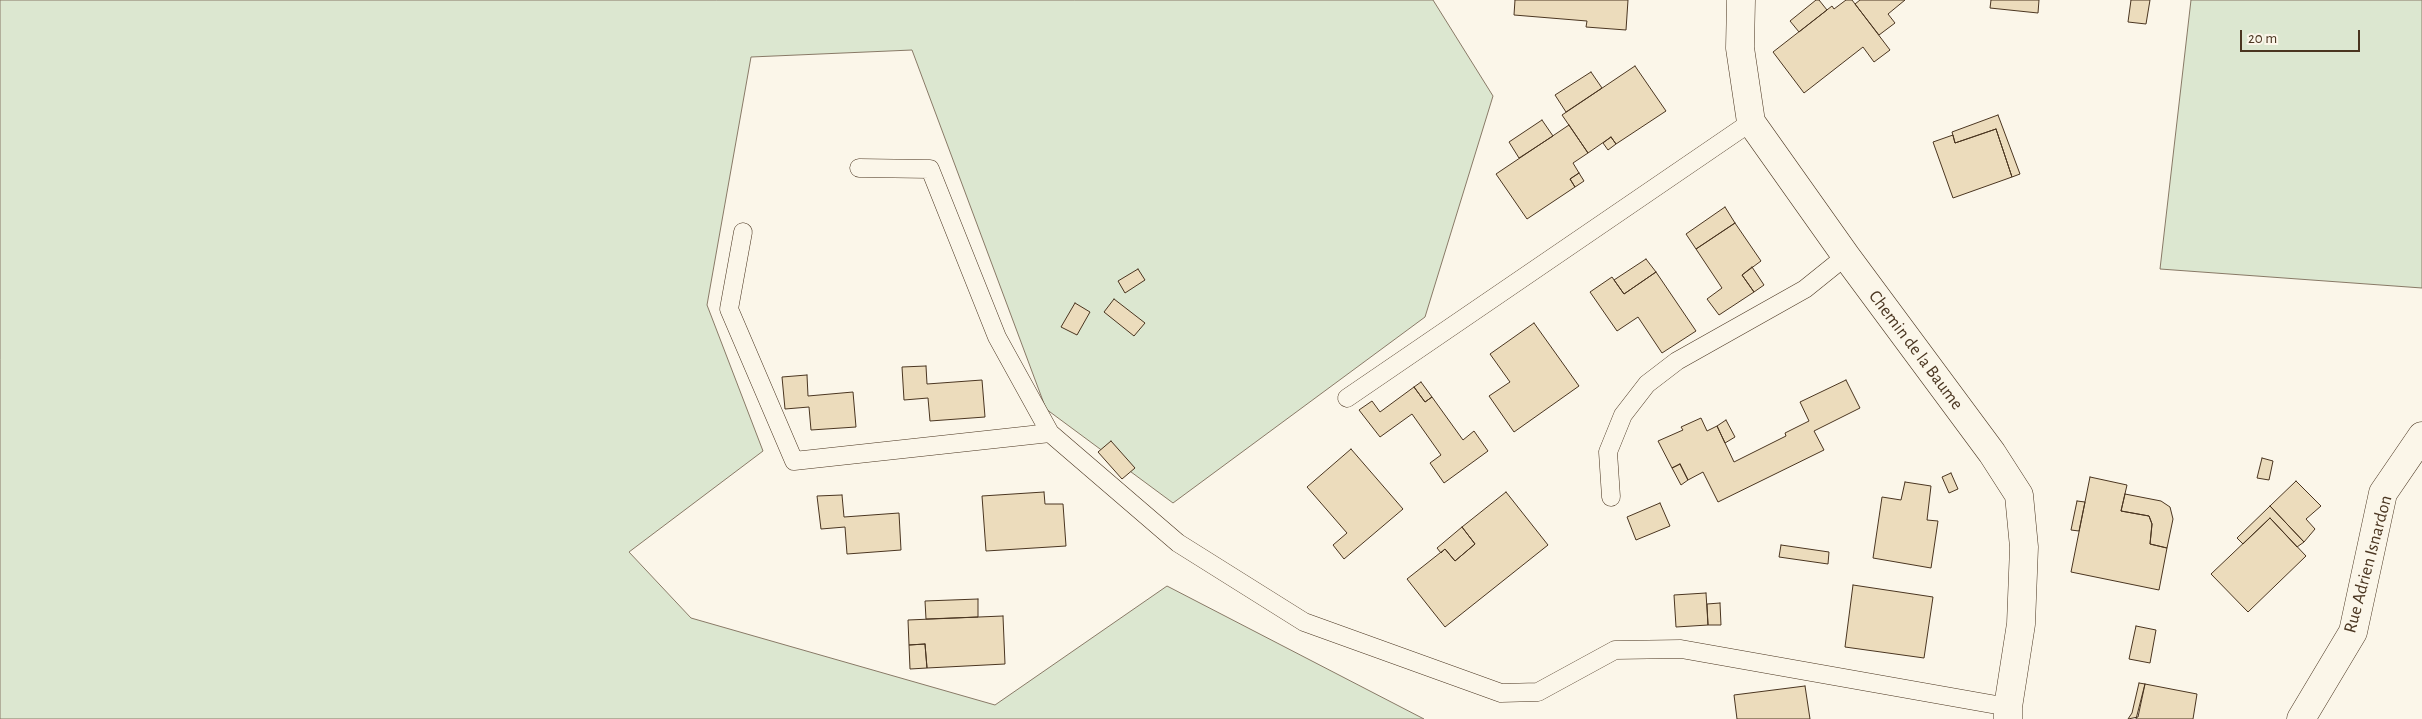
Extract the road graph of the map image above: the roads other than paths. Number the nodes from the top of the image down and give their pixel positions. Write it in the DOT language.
graph roads {
  1 [pos="1741,0"];
  2 [pos="1751,122"];
  3 [pos="859,168"];
  4 [pos="743,232"];
  5 [pos="1846,256"];
  6 [pos="1347,398"];
  7 [pos="1050,434"];
  8 [pos="2422,436"];
  9 [pos="1611,497"];
  10 [pos="2008,713"];
  11 [pos="2301,719"];
  1 -- 2 [label="street, Chemin de la Baume"];
  2 -- 5 [label="street, Chemin de la Baume"];
  2 -- 6 [label="lane"];
  3 -- 7 [label="lane"];
  4 -- 7 [label="lane"];
  5 -- 9 [label="lane"];
  5 -- 10 [label="street, Chemin de la Baume"];
  7 -- 10 [label="lane"];
  8 -- 11 [label="street, Rue Adrien Isnardon"];
}
